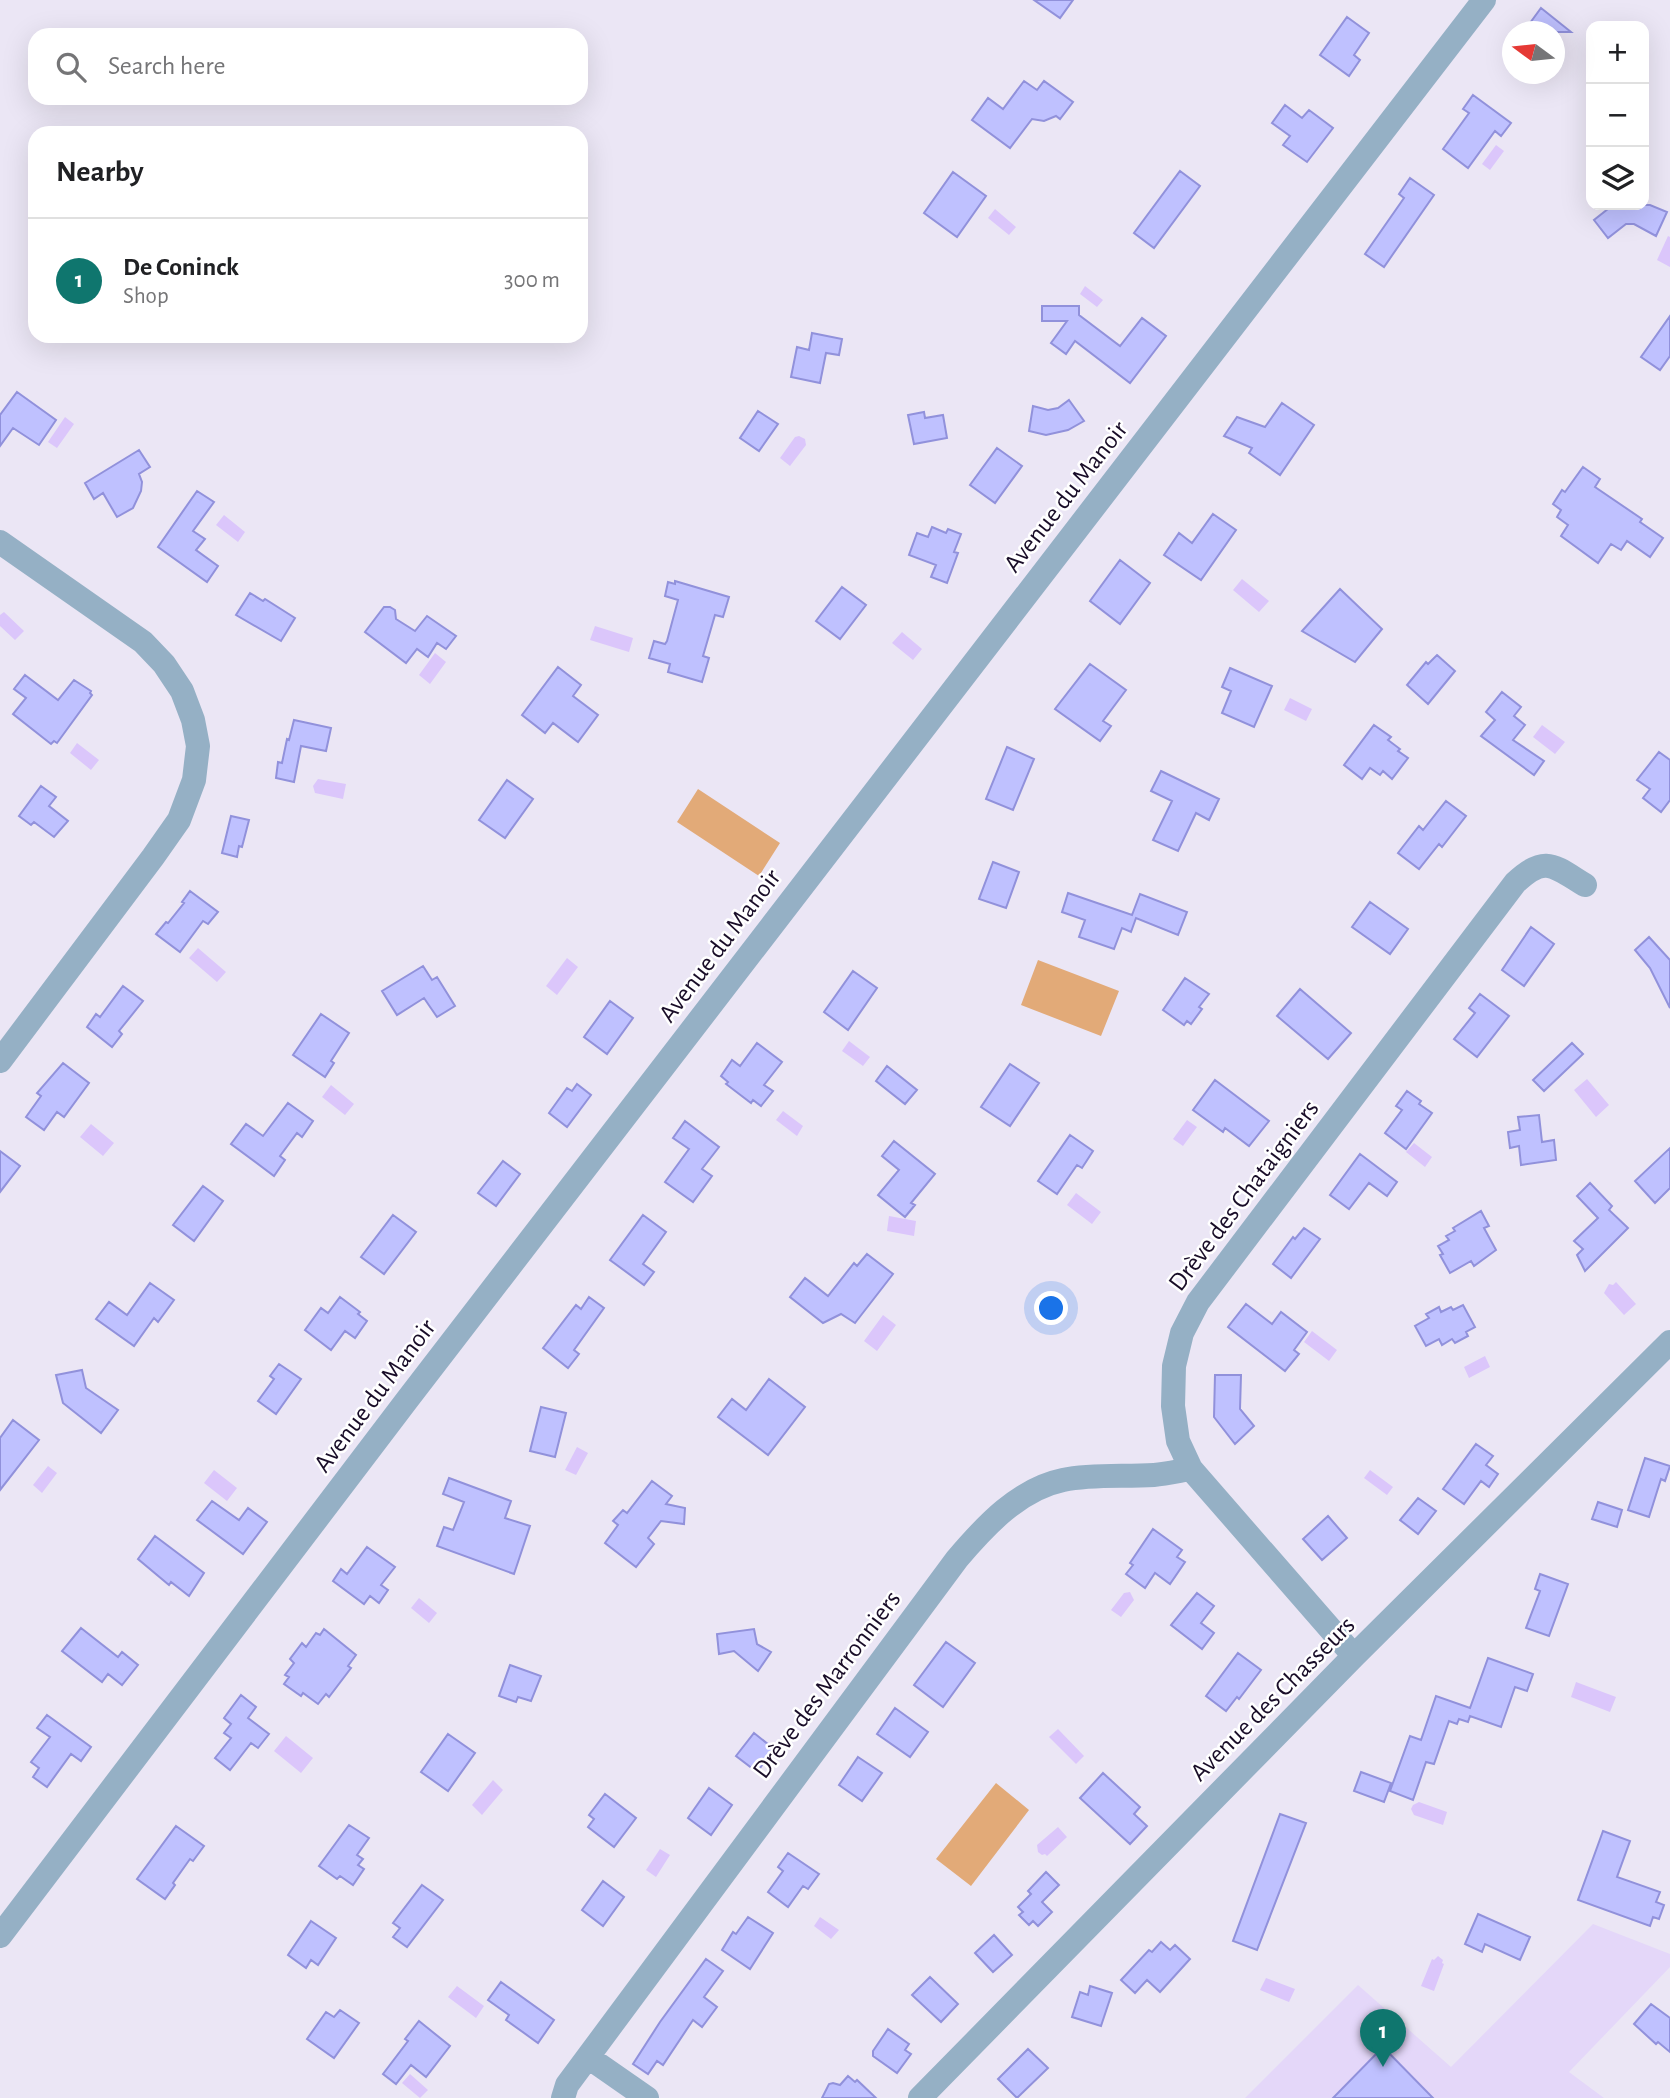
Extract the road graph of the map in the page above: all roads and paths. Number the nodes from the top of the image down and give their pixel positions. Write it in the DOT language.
graph roads {
  1 [pos="1484,0"];
  2 [pos="0,542"];
  3 [pos="1585,886"];
  4 [pos="0,1061"];
  5 [pos="1670,1342"];
  6 [pos="1191,1469"];
  7 [pos="1354,1656"];
  8 [pos="3,1933"];
  9 [pos="587,2057"];
  10 [pos="563,2098"];
  11 [pos="647,2098"];
  12 [pos="920,2098"];
  1 -- 8 [label="street, Avenue du Manoir"];
  2 -- 4 [label="street"];
  3 -- 6 [label="street, Drève des Chataigniers"];
  5 -- 7 [label="street, Avenue des Chasseurs"];
  6 -- 7 [label="street, Drève des Chataigniers"];
  6 -- 9 [label="street, Drève des Marronniers"];
  7 -- 12 [label="street, Avenue des Chasseurs"];
  9 -- 10 [label="street, Drève des Marronniers"];
  9 -- 11 [label="street"];
}
